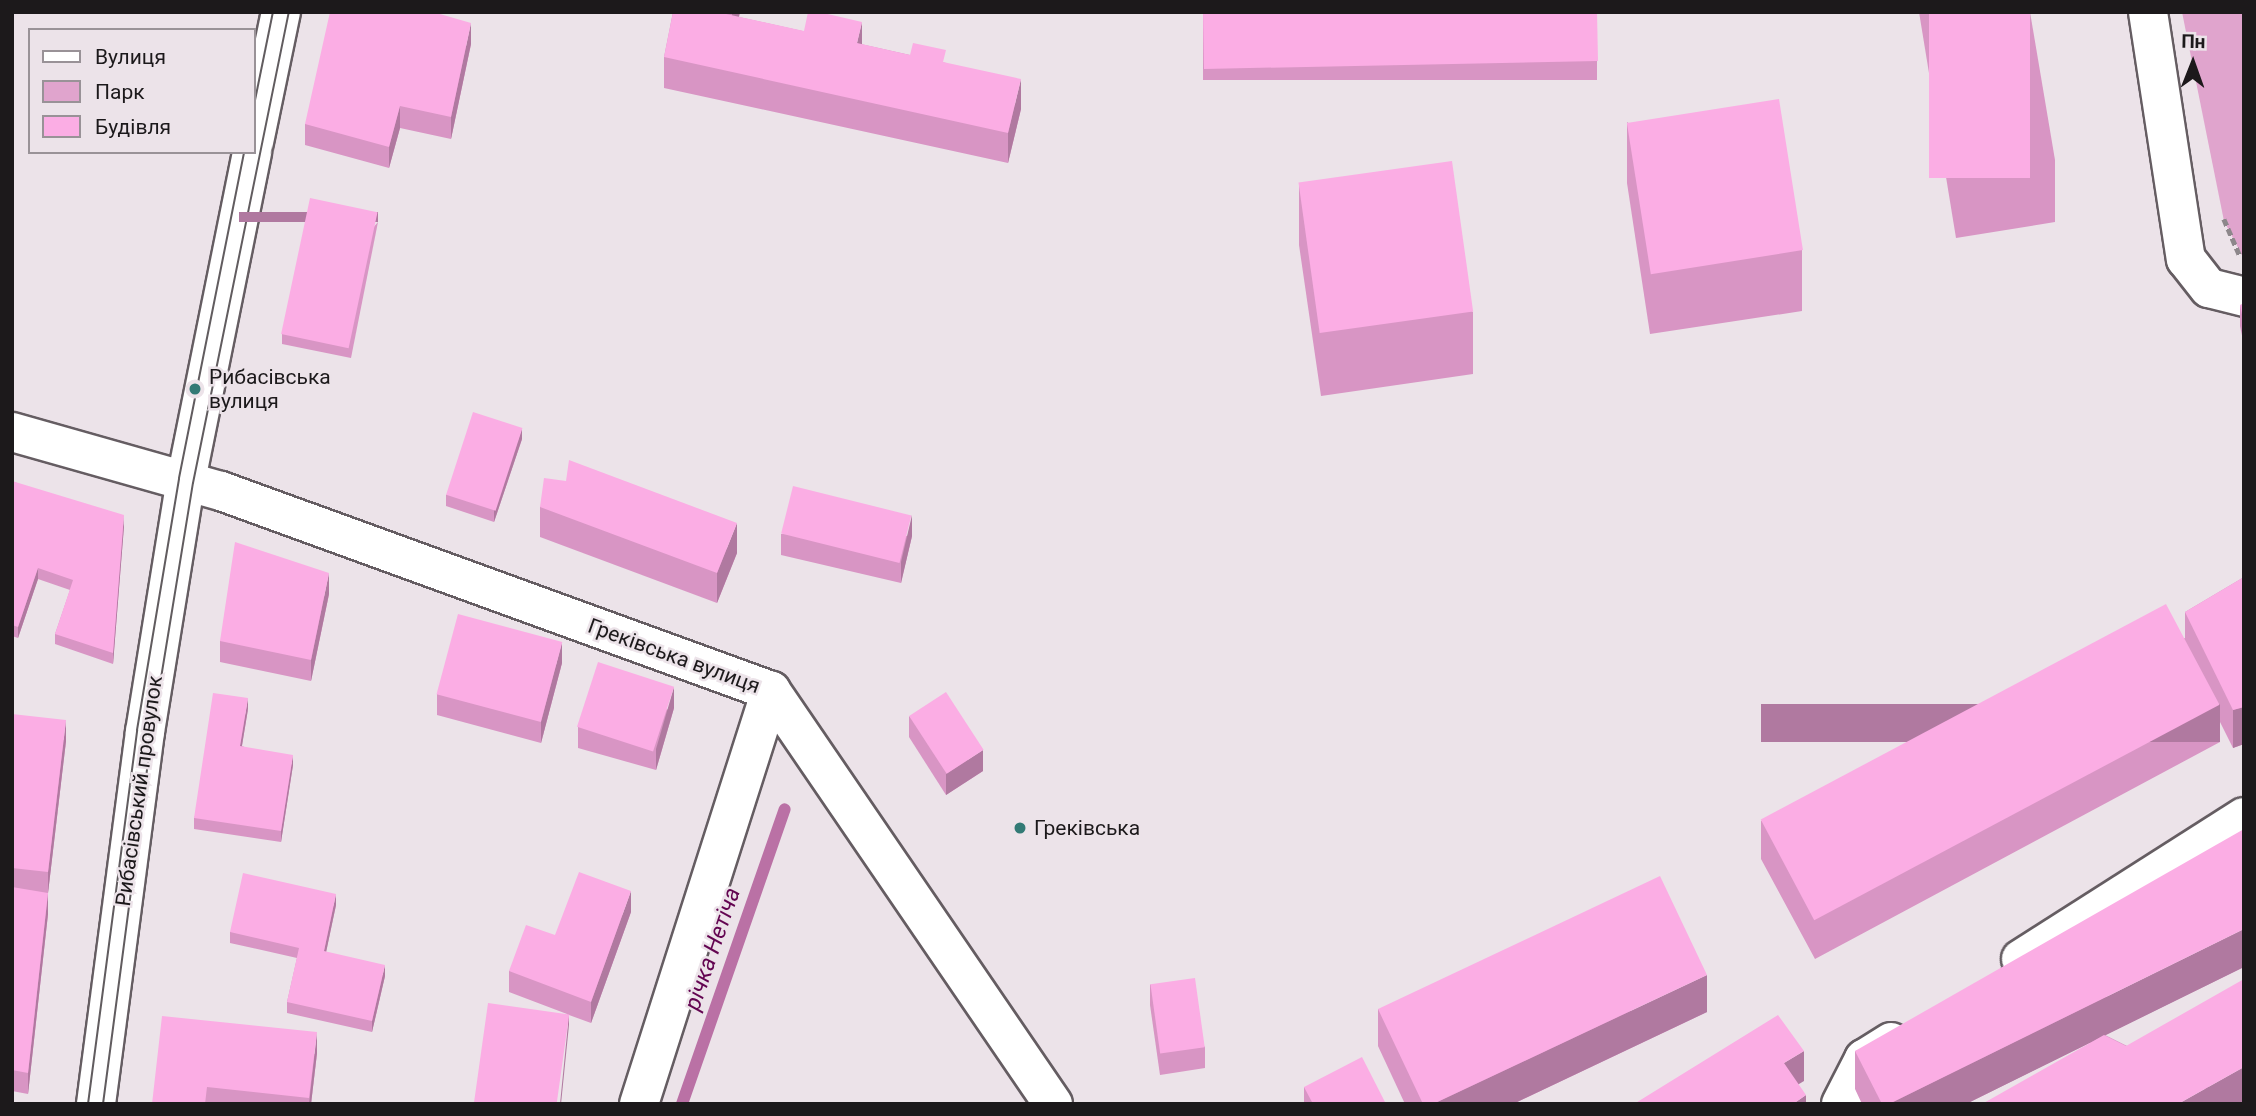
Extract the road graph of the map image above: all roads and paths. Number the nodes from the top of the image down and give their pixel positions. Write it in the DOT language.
graph roads {
  1 [pos="281,12"];
  2 [pos="2148,12"];
  3 [pos="256,132"];
  4 [pos="252,154"];
  5 [pos="2244,297"];
  6 [pos="12,432"];
  7 [pos="186,480"];
  8 [pos="771,691"];
  9 [pos="2244,817"];
  10 [pos="1991,978"];
  11 [pos="1922,1022"];
  12 [pos="96,1104"];
  13 [pos="639,1104"];
  14 [pos="1053,1104"];
  15 [pos="1841,1104"];
  1 -- 3 [label="street"];
  2 -- 5 [label="street"];
  4 -- 7 [label="street"];
  6 -- 7 [label="street, Греківська вулиця"];
  7 -- 8 [label="street, Греківська вулиця"];
  7 -- 12 [label="street, Рибасівський провулок"];
  8 -- 13 [label="street"];
  8 -- 14 [label="street, Греківська вулиця"];
  9 -- 10 [label="street"];
  11 -- 15 [label="street"];
}
